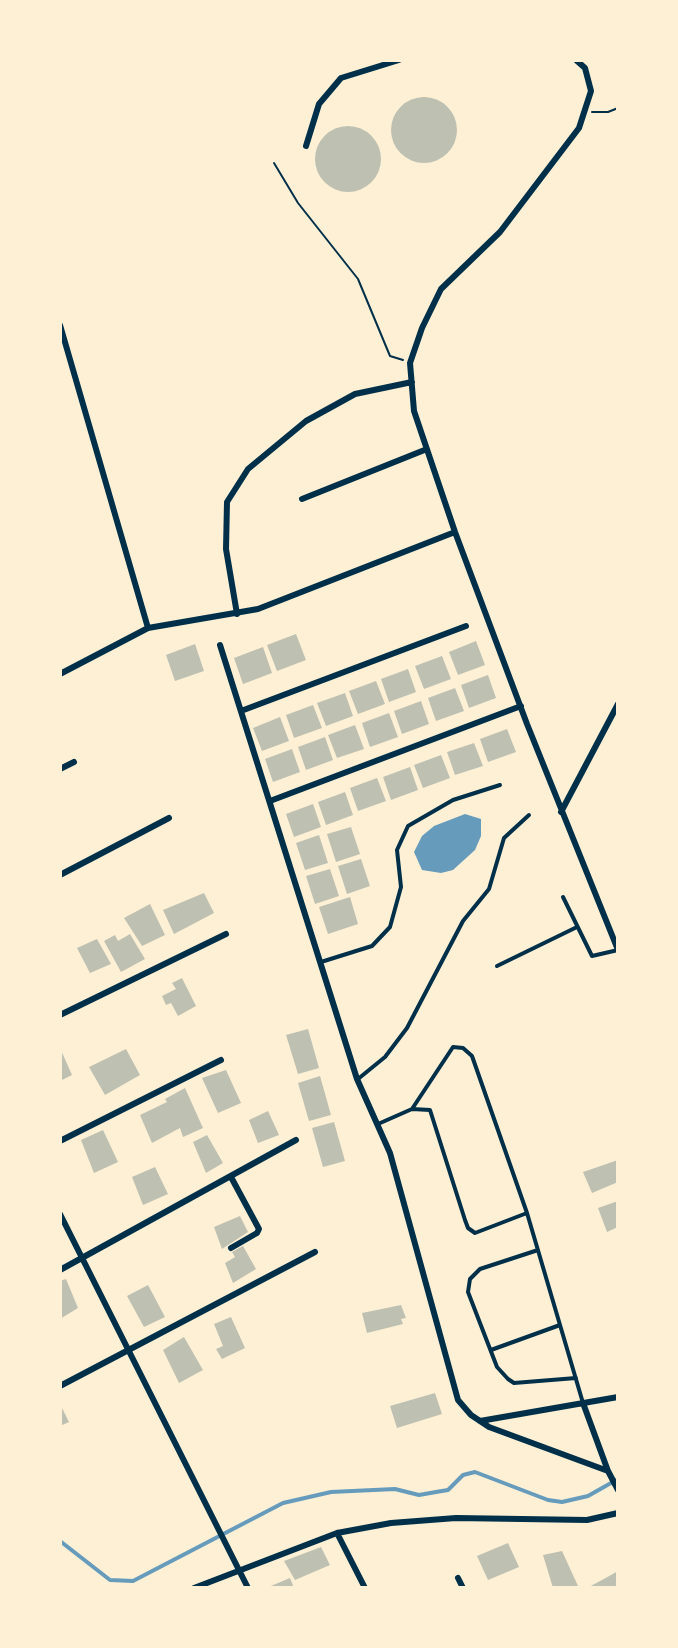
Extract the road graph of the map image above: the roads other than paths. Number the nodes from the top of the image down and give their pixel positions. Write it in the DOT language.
graph roads {
  1 [pos="399,60"];
  2 [pos="576,60"];
  3 [pos="306,146"];
  4 [pos="60,325"];
  5 [pos="412,382"];
  6 [pos="427,449"];
  7 [pos="302,499"];
  8 [pos="455,532"];
  9 [pos="237,614"];
  10 [pos="466,626"];
  11 [pos="147,628"];
  12 [pos="220,645"];
  13 [pos="60,674"];
  14 [pos="618,704"];
  15 [pos="521,706"];
  16 [pos="241,711"];
  17 [pos="74,762"];
  18 [pos="60,769"];
  19 [pos="500,785"];
  20 [pos="270,801"];
  21 [pos="561,812"];
  22 [pos="529,814"];
  23 [pos="169,818"];
  24 [pos="60,875"];
  25 [pos="563,897"];
  26 [pos="577,927"];
  27 [pos="226,934"];
  28 [pos="618,950"];
  29 [pos="320,962"];
  30 [pos="497,966"];
  31 [pos="60,1015"];
  32 [pos="221,1060"];
  33 [pos="357,1079"];
  34 [pos="412,1109"];
  35 [pos="377,1124"];
  36 [pos="296,1140"];
  37 [pos="60,1141"];
  38 [pos="231,1177"];
  39 [pos="527,1213"];
  40 [pos="60,1214"];
  41 [pos="231,1248"];
  42 [pos="538,1250"];
  43 [pos="315,1252"];
  44 [pos="84,1258"];
  45 [pos="60,1270"];
  46 [pos="560,1325"];
  47 [pos="129,1350"];
  48 [pos="491,1350"];
  49 [pos="576,1378"];
  50 [pos="60,1386"];
  51 [pos="618,1397"];
  52 [pos="584,1403"];
  53 [pos="480,1421"];
  54 [pos="610,1474"];
  55 [pos="618,1490"];
  56 [pos="618,1513"];
  57 [pos="337,1533"];
  58 [pos="240,1571"];
  59 [pos="458,1578"];
  60 [pos="194,1588"];
  61 [pos="248,1588"];
  62 [pos="364,1588"];
  63 [pos="463,1588"];
  1 -- 3 [label="street"];
  2 -- 5 [label="street"];
  4 -- 11 [label="street"];
  5 -- 6 [label="street"];
  5 -- 9 [label="street"];
  6 -- 7 [label="street"];
  6 -- 8 [label="street"];
  8 -- 9 [label="street"];
  8 -- 15 [label="street"];
  9 -- 11 [label="street"];
  10 -- 16 [label="street"];
  11 -- 13 [label="street"];
  12 -- 16 [label="street"];
  14 -- 21 [label="street"];
  15 -- 20 [label="street"];
  15 -- 21 [label="street"];
  16 -- 20 [label="street"];
  17 -- 18 [label="street"];
  19 -- 29 [label="lane"];
  20 -- 29 [label="street"];
  21 -- 28 [label="street"];
  22 -- 33 [label="lane"];
  23 -- 24 [label="street"];
  25 -- 26 [label="lane"];
  26 -- 28 [label="lane"];
  26 -- 30 [label="lane"];
  27 -- 31 [label="street"];
  29 -- 33 [label="street"];
  32 -- 37 [label="street"];
  33 -- 35 [label="street"];
  34 -- 35 [label="lane"];
  34 -- 39 [label="lane"];
  34 -- 39 [label="lane"];
  35 -- 53 [label="street"];
  36 -- 38 [label="street"];
  38 -- 41 [label="street"];
  38 -- 44 [label="street"];
  39 -- 42 [label="lane"];
  40 -- 44 [label="street"];
  42 -- 46 [label="lane"];
  42 -- 48 [label="lane"];
  43 -- 47 [label="street"];
  44 -- 45 [label="street"];
  44 -- 47 [label="street"];
  46 -- 48 [label="lane"];
  46 -- 49 [label="lane"];
  47 -- 50 [label="street"];
  47 -- 58 [label="street"];
  48 -- 49 [label="lane"];
  49 -- 52 [label="lane"];
  51 -- 52 [label="street"];
  52 -- 53 [label="street"];
  52 -- 54 [label="street"];
  53 -- 54 [label="street"];
  54 -- 55 [label="street"];
  56 -- 57 [label="street"];
  57 -- 58 [label="street"];
  57 -- 62 [label="street"];
  58 -- 60 [label="street"];
  58 -- 61 [label="street"];
  59 -- 63 [label="street"];
}
